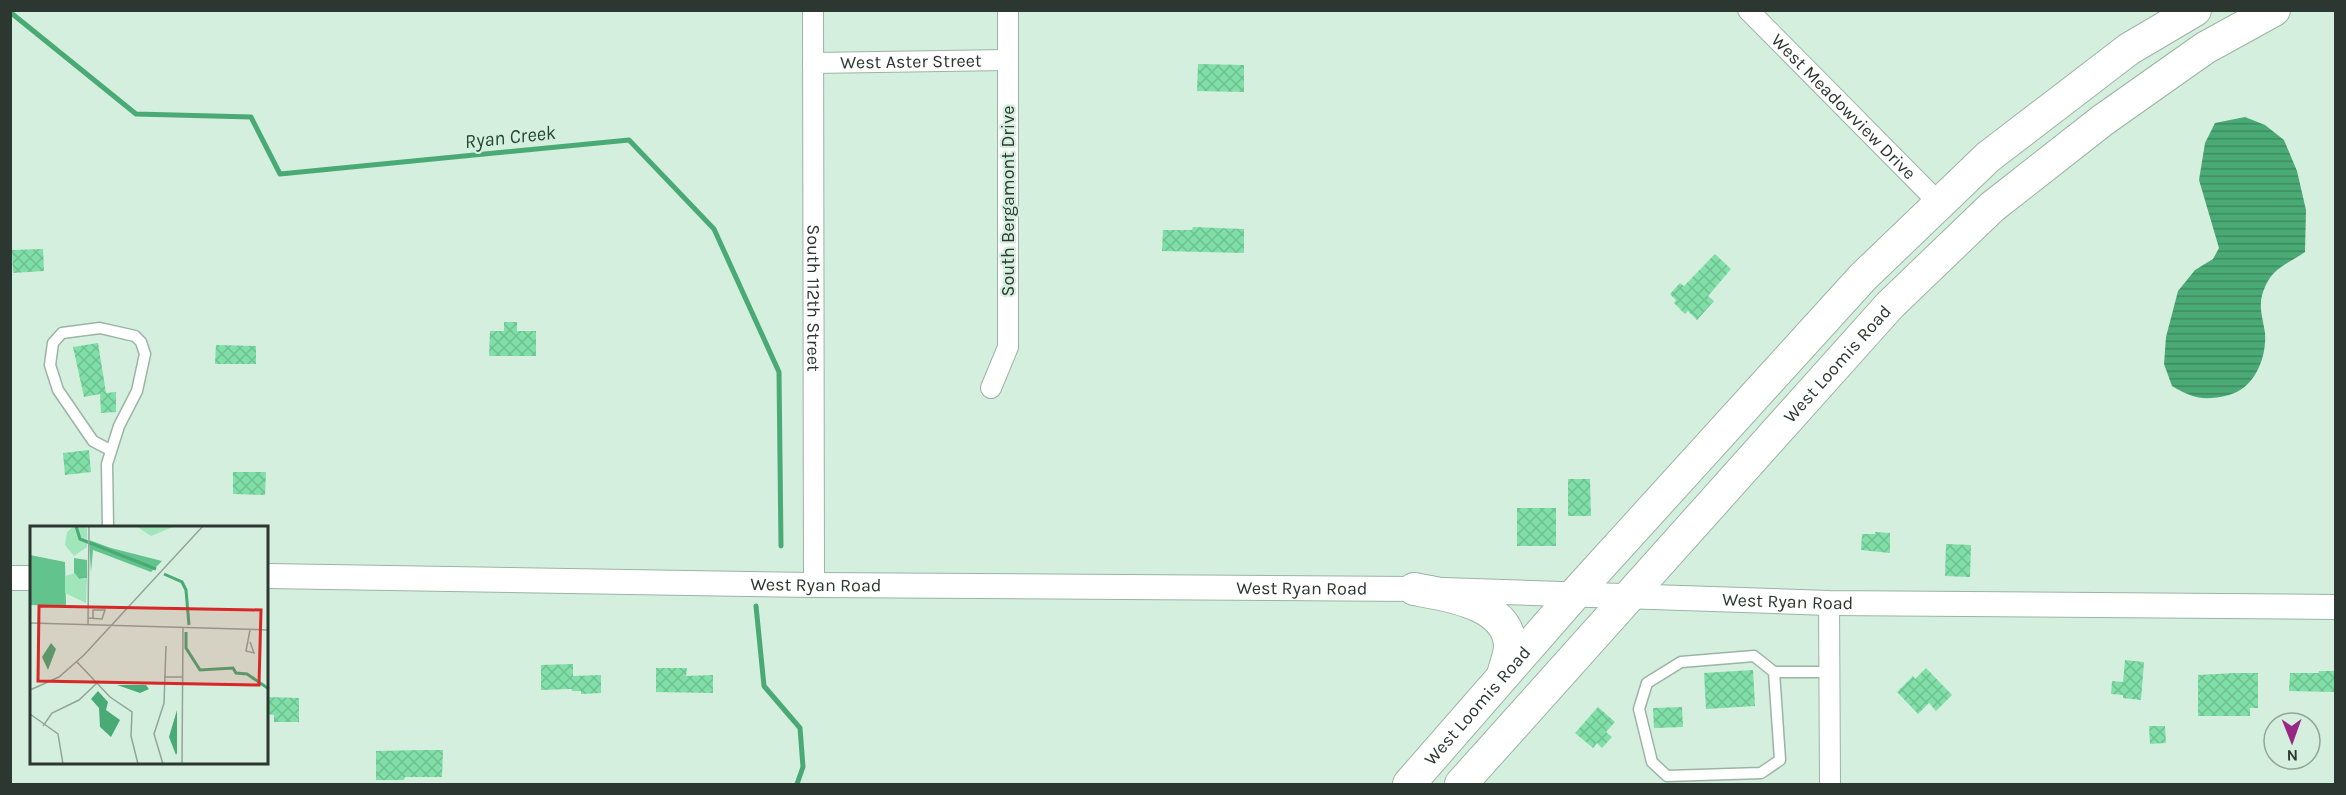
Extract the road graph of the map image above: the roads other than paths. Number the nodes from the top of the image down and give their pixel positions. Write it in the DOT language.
graph roads {
  1 [pos="813,10"];
  2 [pos="1008,10"];
  3 [pos="1748,10"];
  4 [pos="2195,10"];
  5 [pos="2274,10"];
  6 [pos="1007,60"];
  7 [pos="813,63"];
  8 [pos="1939,203"];
  9 [pos="1836,307"];
  10 [pos="1866,331"];
  11 [pos="991,388"];
  12 [pos="110,450"];
  13 [pos="108,526"];
  14 [pos="268,576"];
  15 [pos="10,578"];
  16 [pos="30,578"];
  17 [pos="814,585"];
  18 [pos="1414,588"];
  19 [pos="1575,595"];
  20 [pos="1628,596"];
  21 [pos="1829,603"];
  22 [pos="2336,607"];
  23 [pos="1774,672"];
  24 [pos="1830,672"];
  25 [pos="1503,675"];
  26 [pos="1409,784"];
  27 [pos="1461,784"];
  28 [pos="1830,784"];
  1 -- 7 [label="street, South 112th Street"];
  2 -- 6 [label="street, South Bergamont Drive"];
  3 -- 8 [label="street, West Meadowview Drive"];
  4 -- 8 [label="main road, West Loomis Road"];
  5 -- 10 [label="main road, West Loomis Road"];
  6 -- 7 [label="street, West Aster Street"];
  6 -- 11 [label="street, South Bergamont Drive"];
  7 -- 17 [label="street, South 112th Street"];
  8 -- 9 [label="main road, West Loomis Road"];
  9 -- 10 [label="main road"];
  9 -- 19 [label="main road, West Loomis Road"];
  10 -- 20 [label="main road, West Loomis Road"];
  12 -- 12 [label="lane"];
  12 -- 13 [label="lane"];
  14 -- 17 [label="street, West Ryan Road"];
  15 -- 16 [label="street"];
  17 -- 18 [label="street, West Ryan Road"];
  18 -- 19 [label="street, West Ryan Road"];
  18 -- 25 [label="main road"];
  19 -- 20 [label="street, West Ryan Road"];
  19 -- 25 [label="main road, West Loomis Road"];
  20 -- 21 [label="street, West Ryan Road"];
  20 -- 27 [label="main road, West Loomis Road"];
  21 -- 22 [label="street, West Ryan Road"];
  21 -- 24 [label="street"];
  23 -- 23 [label="lane"];
  23 -- 24 [label="lane"];
  24 -- 28 [label="street"];
  25 -- 26 [label="main road, West Loomis Road"];
}
